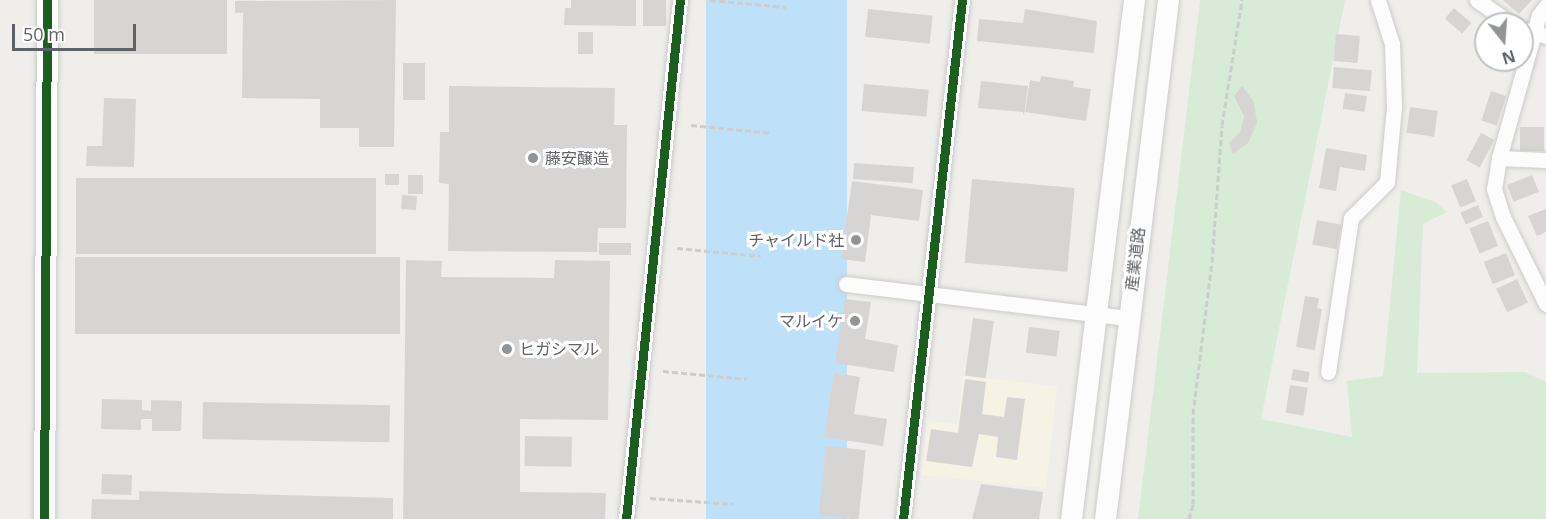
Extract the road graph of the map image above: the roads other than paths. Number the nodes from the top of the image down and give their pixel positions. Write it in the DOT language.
graph roads {
  1 [pos="47,0"];
  2 [pos="680,0"];
  3 [pos="962,0"];
  4 [pos="1134,0"];
  5 [pos="1168,0"];
  6 [pos="1378,0"];
  7 [pos="1476,0"];
  8 [pos="1546,6"];
  9 [pos="1494,12"];
  10 [pos="1534,33"];
  11 [pos="1523,72"];
  12 [pos="1498,158"];
  13 [pos="1546,160"];
  14 [pos="846,284"];
  15 [pos="930,294"];
  16 [pos="1546,304"];
  17 [pos="1095,314"];
  18 [pos="1128,318"];
  19 [pos="1328,372"];
  20 [pos="44,519"];
  21 [pos="626,519"];
  22 [pos="903,519"];
  23 [pos="1071,519"];
  24 [pos="1105,519"];
  1 -- 20 [label="main road"];
  2 -- 21 [label="street"];
  3 -- 15 [label="street"];
  4 -- 17 [label="main road, 産業道路"];
  5 -- 18 [label="main road, 産業道路"];
  6 -- 19 [label="street"];
  7 -- 9 [label="street"];
  8 -- 10 [label="street"];
  11 -- 12 [label="street"];
  12 -- 13 [label="street"];
  12 -- 16 [label="street"];
  14 -- 15 [label="street"];
  15 -- 17 [label="street"];
  15 -- 22 [label="street"];
  17 -- 18 [label="street"];
  17 -- 23 [label="main road, 産業道路"];
  18 -- 24 [label="main road, 産業道路"];
}
